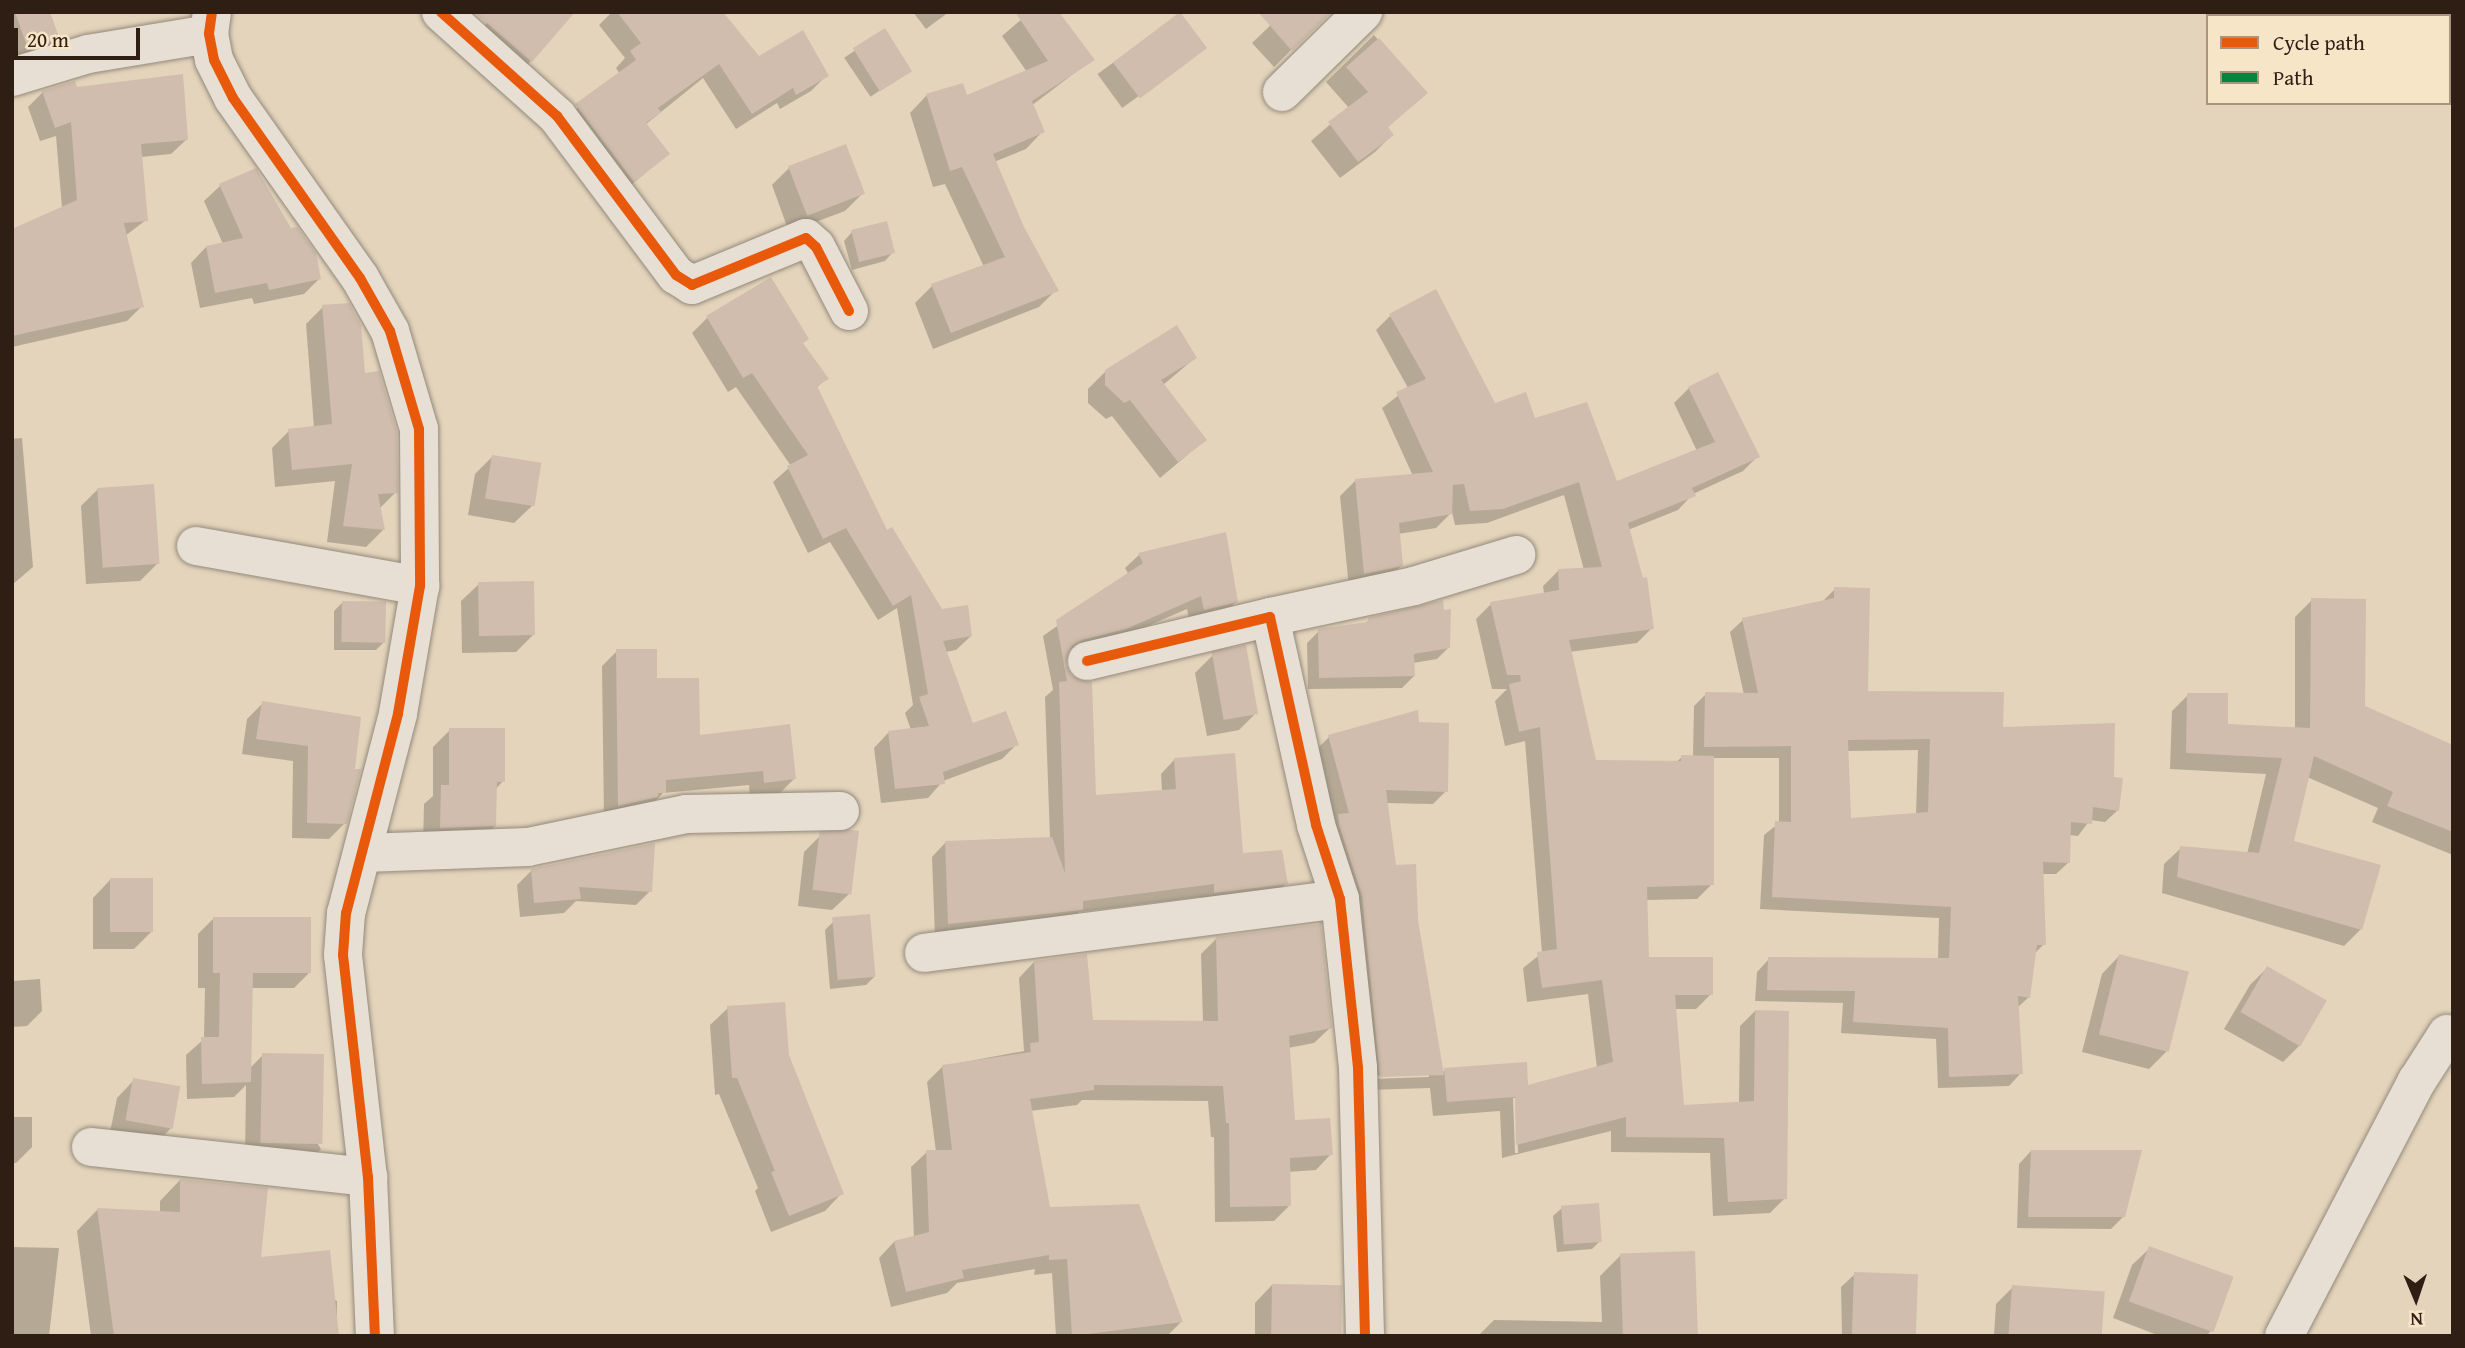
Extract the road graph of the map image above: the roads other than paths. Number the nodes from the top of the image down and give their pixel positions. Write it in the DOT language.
graph roads {
  1 [pos="441,12"];
  2 [pos="1363,12"];
  3 [pos="211,23"];
  4 [pos="12,77"];
  5 [pos="1282,92"];
  6 [pos="849,312"];
  7 [pos="196,546"];
  8 [pos="1516,555"];
  9 [pos="420,586"];
  10 [pos="1270,617"];
  11 [pos="1087,661"];
  12 [pos="840,811"];
  13 [pos="364,853"];
  14 [pos="1340,899"];
  15 [pos="924,953"];
  16 [pos="2447,1034"];
  17 [pos="91,1147"];
  18 [pos="368,1177"];
  19 [pos="375,1336"];
  20 [pos="1365,1336"];
  21 [pos="2284,1336"];
  1 -- 6 [label="street"];
  2 -- 5 [label="street"];
  3 -- 4 [label="street"];
  3 -- 9 [label="street"];
  7 -- 9 [label="street"];
  8 -- 10 [label="street"];
  9 -- 13 [label="street"];
  10 -- 11 [label="street"];
  10 -- 14 [label="street"];
  12 -- 13 [label="street"];
  13 -- 18 [label="street"];
  14 -- 15 [label="street"];
  14 -- 20 [label="street"];
  16 -- 21 [label="street"];
  17 -- 18 [label="street"];
  18 -- 19 [label="street"];
}
